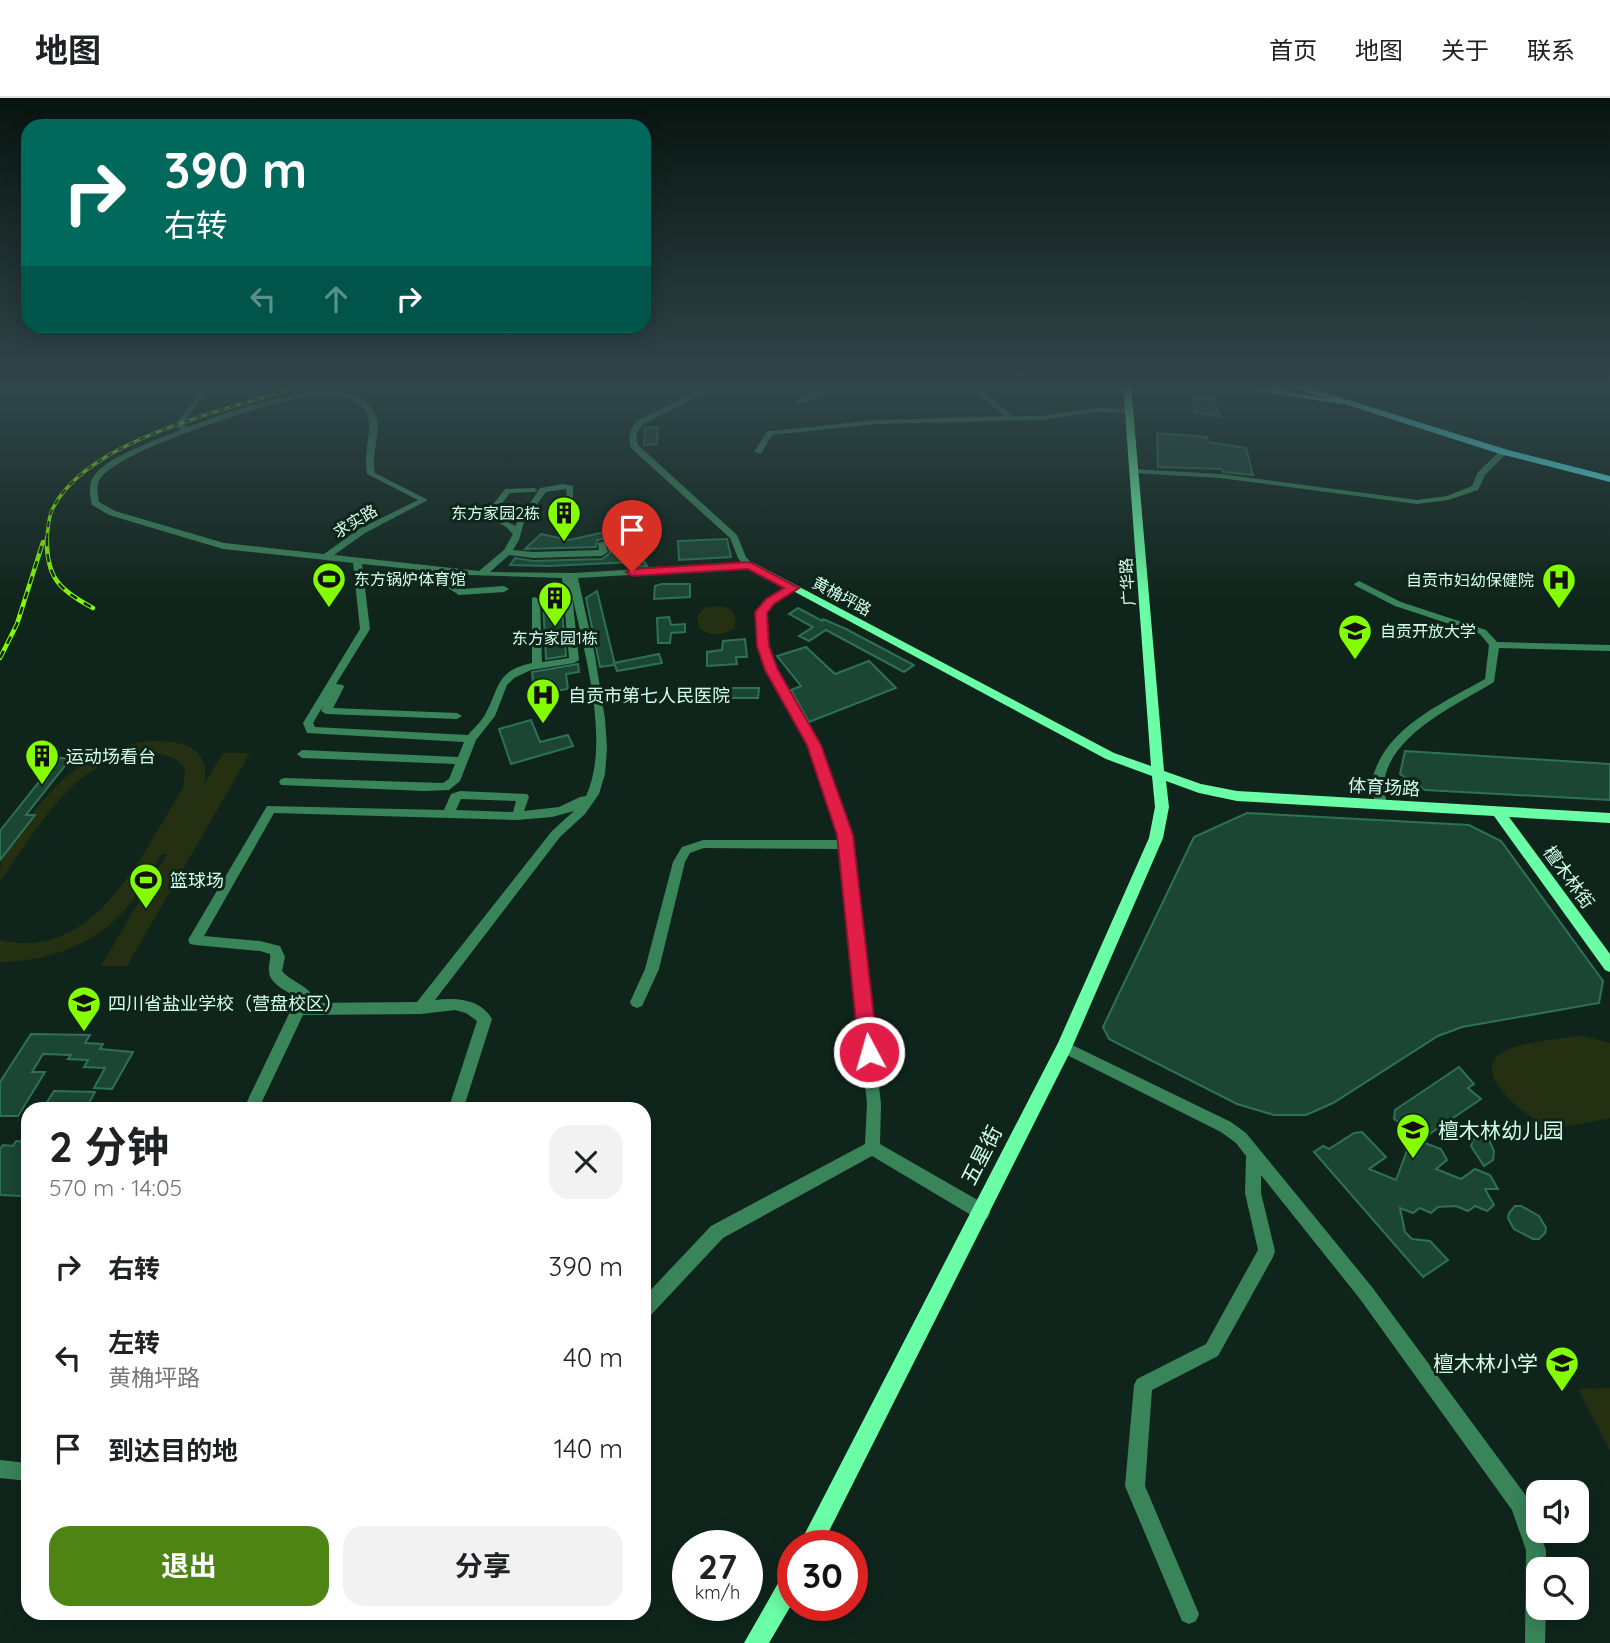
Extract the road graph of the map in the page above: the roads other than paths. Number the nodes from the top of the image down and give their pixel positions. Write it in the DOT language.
graph roads {
  1 [pos="123,457"];
  2 [pos="367,457"];
  3 [pos="646,457"];
  4 [pos="1132,457"];
  5 [pos="1500,457"];
  6 [pos="1522,457"];
  7 [pos="1535,457"];
  8 [pos="1133,471"];
  9 [pos="1610,477"];
  10 [pos="534,490"];
  11 [pos="570,496"];
  12 [pos="517,534"];
  13 [pos="632,538"];
  14 [pos="507,552"];
  15 [pos="326,556"];
  16 [pos="356,560"];
  17 [pos="750,565"];
  18 [pos="466,572"];
  19 [pos="481,574"];
  20 [pos="570,576"];
  21 [pos="1359,584"];
  22 [pos="793,588"];
  23 [pos="504,589"];
  24 [pos="536,600"];
  25 [pos="360,637"];
  26 [pos="1494,645"];
  27 [pos="1610,648"];
  28 [pos="537,666"];
  29 [pos="457,716"];
  30 [pos="471,739"];
  31 [pos="302,754"];
  32 [pos="463,761"];
  33 [pos="1159,776"];
  34 [pos="285,782"];
  35 [pos="593,794"];
  36 [pos="1381,804"];
  37 [pos="1498,811"];
  38 [pos="449,813"];
  39 [pos="517,816"];
  40 [pos="1610,818"];
  41 [pos="847,845"];
  42 [pos="1610,966"];
  43 [pos="637,1002"];
  44 [pos="421,1008"];
  45 [pos="299,1009"];
  46 [pos="1065,1047"];
  47 [pos="254,1102"];
  48 [pos="458,1102"];
  49 [pos="872,1148"];
  50 [pos="1254,1153"];
  51 [pos="982,1212"];
  52 [pos="651,1303"];
  53 [pos="0,1469"];
  54 [pos="21,1471"];
  55 [pos="818,1530"];
  56 [pos="777,1607"];
  57 [pos="1189,1614"];
  58 [pos="756,1643"];
  59 [pos="1535,1643"];
  1 -- 15 [label="street, 求实路"];
  2 -- 15 [label="street, 求实路"];
  3 -- 17 [label="street"];
  4 -- 8 [label="main road, 广华路"];
  5 -- 8 [label="street"];
  6 -- 9 [label="main road"];
  7 -- 9 [label="main road"];
  8 -- 33 [label="main road, 广华路"];
  10 -- 12 [label="street"];
  11 -- 12 [label="street"];
  12 -- 14 [label="street"];
  13 -- 14 [label="street"];
  14 -- 19 [label="street"];
  15 -- 16 [label="street"];
  16 -- 18 [label="street"];
  16 -- 25 [label="street"];
  17 -- 20 [label="street"];
  17 -- 22 [label="main road, 黄桷坪路"];
  18 -- 19 [label="street"];
  18 -- 23 [label="street"];
  19 -- 20 [label="street"];
  20 -- 28 [label="street"];
  20 -- 35 [label="street"];
  21 -- 26 [label="street"];
  22 -- 33 [label="main road, 黄桷坪路"];
  22 -- 41 [label="street"];
  24 -- 28 [label="street"];
  25 -- 29 [label="street"];
  25 -- 30 [label="street"];
  26 -- 27 [label="street"];
  26 -- 36 [label="street"];
  28 -- 30 [label="street"];
  30 -- 32 [label="street"];
  31 -- 32 [label="street"];
  32 -- 34 [label="street"];
  33 -- 36 [label="main road, 体育场路"];
  33 -- 46 [label="main road, 五星街"];
  35 -- 39 [label="street"];
  35 -- 44 [label="street"];
  36 -- 37 [label="main road, 体育场路"];
  37 -- 40 [label="main road, 体育场路"];
  37 -- 42 [label="main road, 檀木林街"];
  38 -- 39 [label="street"];
  38 -- 39 [label="street"];
  38 -- 45 [label="street"];
  41 -- 43 [label="street"];
  41 -- 49 [label="street"];
  44 -- 45 [label="street"];
  44 -- 48 [label="street"];
  45 -- 47 [label="street"];
  46 -- 50 [label="street"];
  46 -- 51 [label="main road, 五星街"];
  49 -- 51 [label="street"];
  49 -- 52 [label="street"];
  50 -- 57 [label="street"];
  50 -- 59 [label="street"];
  51 -- 55 [label="main road, 五星街"];
  53 -- 54 [label="street"];
  56 -- 58 [label="main road"];
}
